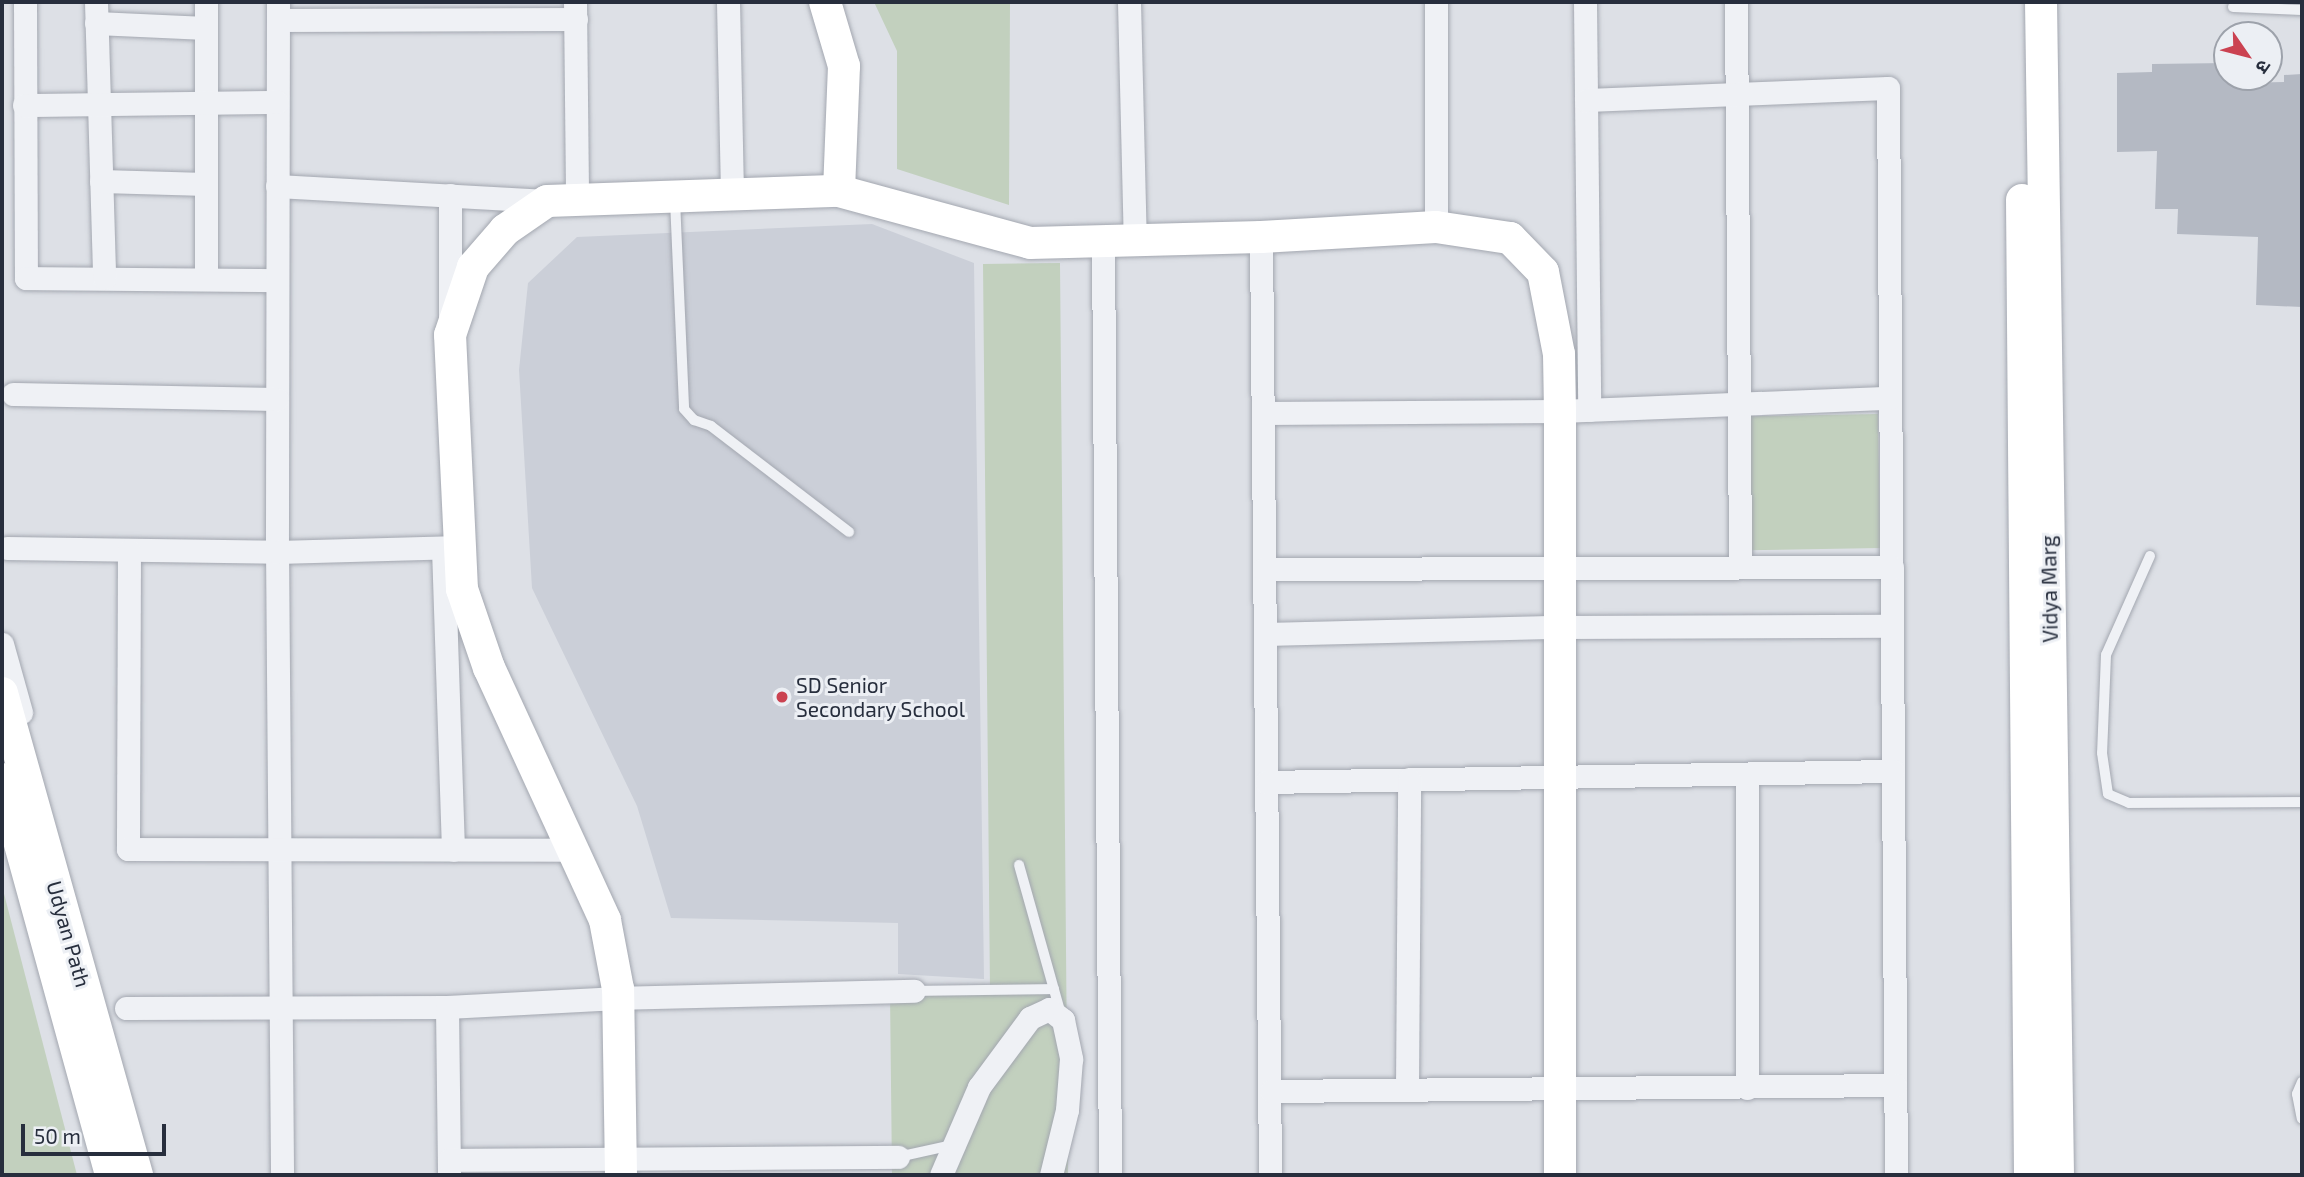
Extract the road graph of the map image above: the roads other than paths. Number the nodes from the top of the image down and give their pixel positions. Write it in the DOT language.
graph roads {
  1 [pos="25,2"];
  2 [pos="205,2"];
  3 [pos="728,2"];
  4 [pos="825,2"];
  5 [pos="1129,2"];
  6 [pos="1436,2"];
  7 [pos="1585,2"];
  8 [pos="1736,2"];
  9 [pos="2020,2"];
  10 [pos="2040,2"];
  11 [pos="2233,7"];
  12 [pos="575,10"];
  13 [pos="2302,10"];
  14 [pos="278,11"];
  15 [pos="96,12"];
  16 [pos="206,28"];
  17 [pos="1735,92"];
  18 [pos="1586,100"];
  19 [pos="277,102"];
  20 [pos="24,105"];
  21 [pos="98,105"];
  22 [pos="206,105"];
  23 [pos="101,181"];
  24 [pos="206,184"];
  25 [pos="277,186"];
  26 [pos="839,191"];
  27 [pos="450,195"];
  28 [pos="732,195"];
  29 [pos="675,197"];
  30 [pos="562,200"];
  31 [pos="1436,227"];
  32 [pos="1262,236"];
  33 [pos="1135,240"];
  34 [pos="1103,241"];
  35 [pos="104,278"];
  36 [pos="206,278"];
  37 [pos="277,280"];
  38 [pos="450,335"];
  39 [pos="13,394"];
  40 [pos="1890,398"];
  41 [pos="277,399"];
  42 [pos="1738,402"];
  43 [pos="1575,410"];
  44 [pos="1263,413"];
  45 [pos="849,532"];
  46 [pos="452,547"];
  47 [pos="7,548"];
  48 [pos="129,551"];
  49 [pos="277,551"];
  50 [pos="2150,556"];
  51 [pos="1560,567"];
  52 [pos="1740,567"];
  53 [pos="1892,567"];
  54 [pos="1265,569"];
  55 [pos="1892,626"];
  56 [pos="1560,627"];
  57 [pos="1265,635"];
  58 [pos="2,644"];
  59 [pos="2,693"];
  60 [pos="1893,771"];
  61 [pos="1747,774"];
  62 [pos="1560,777"];
  63 [pos="2,779"];
  64 [pos="1409,779"];
  65 [pos="1266,782"];
  66 [pos="2302,802"];
  67 [pos="280,850"];
  68 [pos="453,850"];
  69 [pos="573,850"];
  70 [pos="1019,864"];
  71 [pos="1054,989"];
  72 [pos="914,991"];
  73 [pos="618,998"];
  74 [pos="281,1007"];
  75 [pos="447,1007"];
  76 [pos="126,1008"];
  77 [pos="1063,1020"];
  78 [pos="2302,1082"];
  79 [pos="1895,1085"];
  80 [pos="1747,1088"];
  81 [pos="1560,1089"];
  82 [pos="1407,1090"];
  83 [pos="1271,1091"];
  84 [pos="2302,1119"];
  85 [pos="955,1145"];
  86 [pos="898,1157"];
  87 [pos="621,1167"];
  88 [pos="807,1167"];
  89 [pos="449,1168"];
  90 [pos="111,1175"];
  91 [pos="137,1175"];
  92 [pos="148,1175"];
  93 [pos="282,1175"];
  94 [pos="941,1175"];
  95 [pos="1051,1175"];
  96 [pos="1110,1175"];
  97 [pos="1270,1175"];
  98 [pos="1560,1175"];
  99 [pos="1896,1175"];
  100 [pos="2030,1175"];
  101 [pos="2058,1175"];
  1 -- 20 [label="street"];
  2 -- 16 [label="street"];
  3 -- 28 [label="street"];
  4 -- 26 [label="main road"];
  5 -- 33 [label="street"];
  6 -- 31 [label="street"];
  7 -- 18 [label="street"];
  8 -- 17 [label="street"];
  9 -- 100 [label="main road, Vidya Marg"];
  10 -- 101 [label="main road, Vidya Marg"];
  11 -- 13 [label="lane"];
  12 -- 14 [label="street"];
  12 -- 30 [label="street"];
  14 -- 19 [label="street"];
  15 -- 16 [label="street"];
  15 -- 21 [label="street"];
  16 -- 22 [label="street"];
  17 -- 18 [label="street"];
  17 -- 40 [label="street"];
  17 -- 42 [label="street"];
  18 -- 43 [label="street"];
  19 -- 22 [label="street"];
  19 -- 25 [label="street"];
  20 -- 21 [label="street"];
  20 -- 35 [label="street"];
  21 -- 22 [label="street"];
  21 -- 23 [label="street"];
  22 -- 24 [label="street"];
  23 -- 24 [label="street"];
  23 -- 35 [label="street"];
  24 -- 36 [label="street"];
  25 -- 27 [label="street"];
  25 -- 37 [label="street"];
  26 -- 28 [label="main road"];
  26 -- 34 [label="main road"];
  27 -- 30 [label="street"];
  27 -- 38 [label="street"];
  28 -- 29 [label="main road"];
  29 -- 30 [label="main road"];
  29 -- 45 [label="lane"];
  30 -- 38 [label="main road"];
  31 -- 32 [label="main road"];
  31 -- 43 [label="main road"];
  32 -- 33 [label="main road"];
  32 -- 44 [label="street"];
  33 -- 34 [label="main road"];
  34 -- 96 [label="street"];
  35 -- 36 [label="street"];
  36 -- 37 [label="street"];
  37 -- 41 [label="street"];
  38 -- 46 [label="main road"];
  39 -- 41 [label="street"];
  40 -- 42 [label="street"];
  40 -- 53 [label="street"];
  41 -- 49 [label="street"];
  42 -- 43 [label="street"];
  42 -- 52 [label="street"];
  43 -- 44 [label="street"];
  43 -- 51 [label="main road"];
  44 -- 54 [label="street"];
  46 -- 49 [label="street"];
  46 -- 68 [label="street"];
  46 -- 69 [label="main road"];
  47 -- 48 [label="street"];
  48 -- 49 [label="street"];
  48 -- 67 [label="street"];
  49 -- 67 [label="street"];
  50 -- 66 [label="lane"];
  51 -- 52 [label="street"];
  51 -- 54 [label="street"];
  51 -- 56 [label="main road"];
  52 -- 53 [label="street"];
  53 -- 55 [label="street"];
  54 -- 57 [label="street"];
  55 -- 56 [label="street"];
  55 -- 60 [label="street"];
  56 -- 57 [label="street"];
  56 -- 62 [label="main road"];
  57 -- 65 [label="street"];
  58 -- 92 [label="street"];
  59 -- 91 [label="main road, Udyan Path"];
  60 -- 61 [label="street"];
  60 -- 79 [label="street"];
  61 -- 62 [label="street"];
  61 -- 80 [label="street"];
  62 -- 64 [label="street"];
  62 -- 81 [label="main road"];
  63 -- 90 [label="main road, Udyan Path"];
  64 -- 65 [label="street"];
  64 -- 82 [label="street"];
  65 -- 83 [label="street"];
  67 -- 68 [label="street"];
  67 -- 74 [label="street"];
  68 -- 69 [label="street"];
  69 -- 73 [label="main road"];
  70 -- 71 [label="lane"];
  71 -- 72 [label="lane"];
  71 -- 77 [label="lane"];
  72 -- 73 [label="street"];
  73 -- 75 [label="street"];
  73 -- 87 [label="main road"];
  74 -- 75 [label="street"];
  74 -- 76 [label="street"];
  74 -- 93 [label="street"];
  75 -- 89 [label="street"];
  77 -- 85 [label="street"];
  77 -- 95 [label="street"];
  78 -- 84 [label="lane"];
  79 -- 80 [label="street"];
  79 -- 99 [label="street"];
  80 -- 81 [label="street"];
  81 -- 82 [label="street"];
  81 -- 98 [label="main road"];
  82 -- 83 [label="street"];
  83 -- 97 [label="street"];
  85 -- 86 [label="lane"];
  85 -- 94 [label="street"];
  86 -- 88 [label="street"];
  87 -- 88 [label="street"];
  87 -- 89 [label="street"];
}
